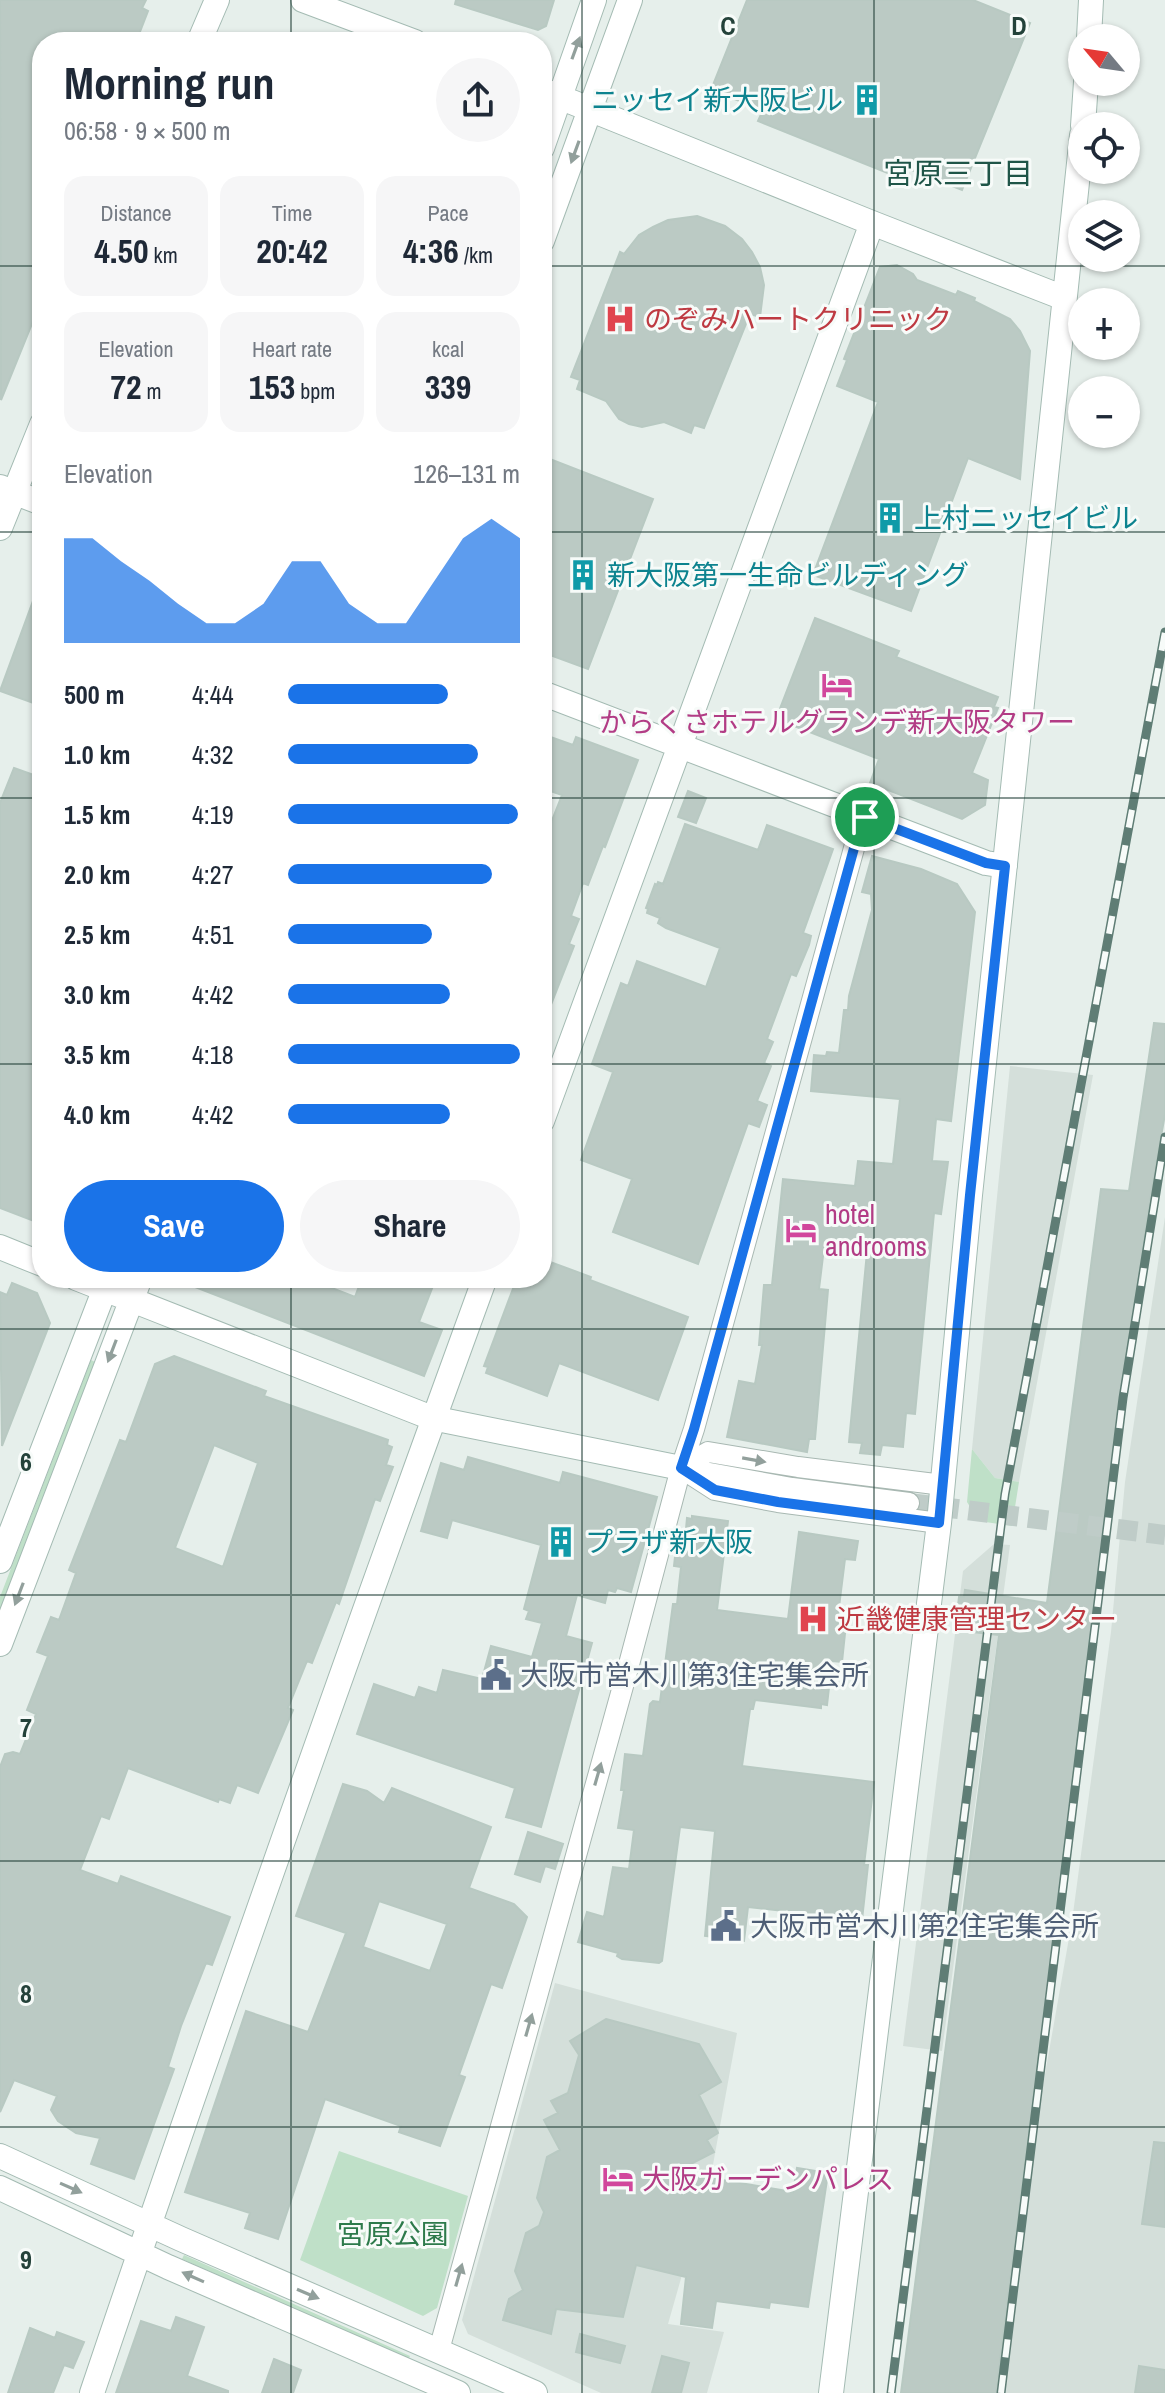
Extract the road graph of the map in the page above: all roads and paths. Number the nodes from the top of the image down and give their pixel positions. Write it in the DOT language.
graph roads {
  1 [pos="217,0"];
  2 [pos="303,0"];
  3 [pos="594,0"];
  4 [pos="630,0"];
  5 [pos="1090,1"];
  6 [pos="1089,24"];
  7 [pos="203,32"];
  8 [pos="388,32"];
  9 [pos="552,91"];
  10 [pos="552,93"];
  11 [pos="590,109"];
  12 [pos="1077,184"];
  13 [pos="552,214"];
  14 [pos="872,223"];
  15 [pos="1064,298"];
  16 [pos="32,443"];
  17 [pos="7,490"];
  18 [pos="32,499"];
  19 [pos="0,528"];
  20 [pos="552,697"];
  21 [pos="679,745"];
  22 [pos="865,817"];
  23 [pos="1005,866"];
  24 [pos="552,1094"];
  25 [pos="0,1247"];
  26 [pos="32,1260"];
  27 [pos="104,1288"];
  28 [pos="481,1288"];
  29 [pos="136,1289"];
  30 [pos="432,1418"];
  31 [pos="681,1468"];
  32 [pos="943,1485"];
  33 [pos="909,1503"];
  34 [pos="939,1523"];
  35 [pos="0,1561"];
  36 [pos="0,1644"];
  37 [pos="0,2156"];
  38 [pos="0,2188"];
  39 [pos="149,2224"];
  40 [pos="140,2253"];
  41 [pos="439,2350"];
  42 [pos="448,2391"];
  43 [pos="92,2393"];
  44 [pos="535,2393"];
  45 [pos="831,2393"];
  1 -- 7 [label="street"];
  2 -- 8 [label="street"];
  9 -- 3 [label="street, one-way"];
  4 -- 11 [label="street"];
  5 -- 6 [label="street"];
  10 -- 11 [label="street"];
  11 -- 13 [label="street, one-way"];
  11 -- 14 [label="street"];
  12 -- 15 [label="street"];
  14 -- 15 [label="street"];
  14 -- 21 [label="street"];
  15 -- 23 [label="street"];
  16 -- 17 [label="street"];
  17 -- 18 [label="street"];
  17 -- 19 [label="street"];
  20 -- 21 [label="street"];
  21 -- 22 [label="street"];
  21 -- 24 [label="street"];
  22 -- 23 [label="street"];
  22 -- 31 [label="street"];
  23 -- 32 [label="street"];
  25 -- 26 [label="street"];
  27 -- 35 [label="street"];
  28 -- 30 [label="street"];
  29 -- 30 [label="street"];
  29 -- 36 [label="street, one-way"];
  30 -- 31 [label="street"];
  30 -- 39 [label="street"];
  31 -- 32 [label="street, one-way"];
  31 -- 33 [label="street"];
  31 -- 34 [label="street"];
  41 -- 31 [label="street, one-way"];
  32 -- 34 [label="street"];
  34 -- 45 [label="street"];
  37 -- 39 [label="street, one-way"];
  38 -- 40 [label="street"];
  39 -- 40 [label="street"];
  39 -- 41 [label="street, one-way"];
  42 -- 40 [label="street, one-way"];
  40 -- 43 [label="street"];
  41 -- 42 [label="street"];
  41 -- 44 [label="street"];
}
